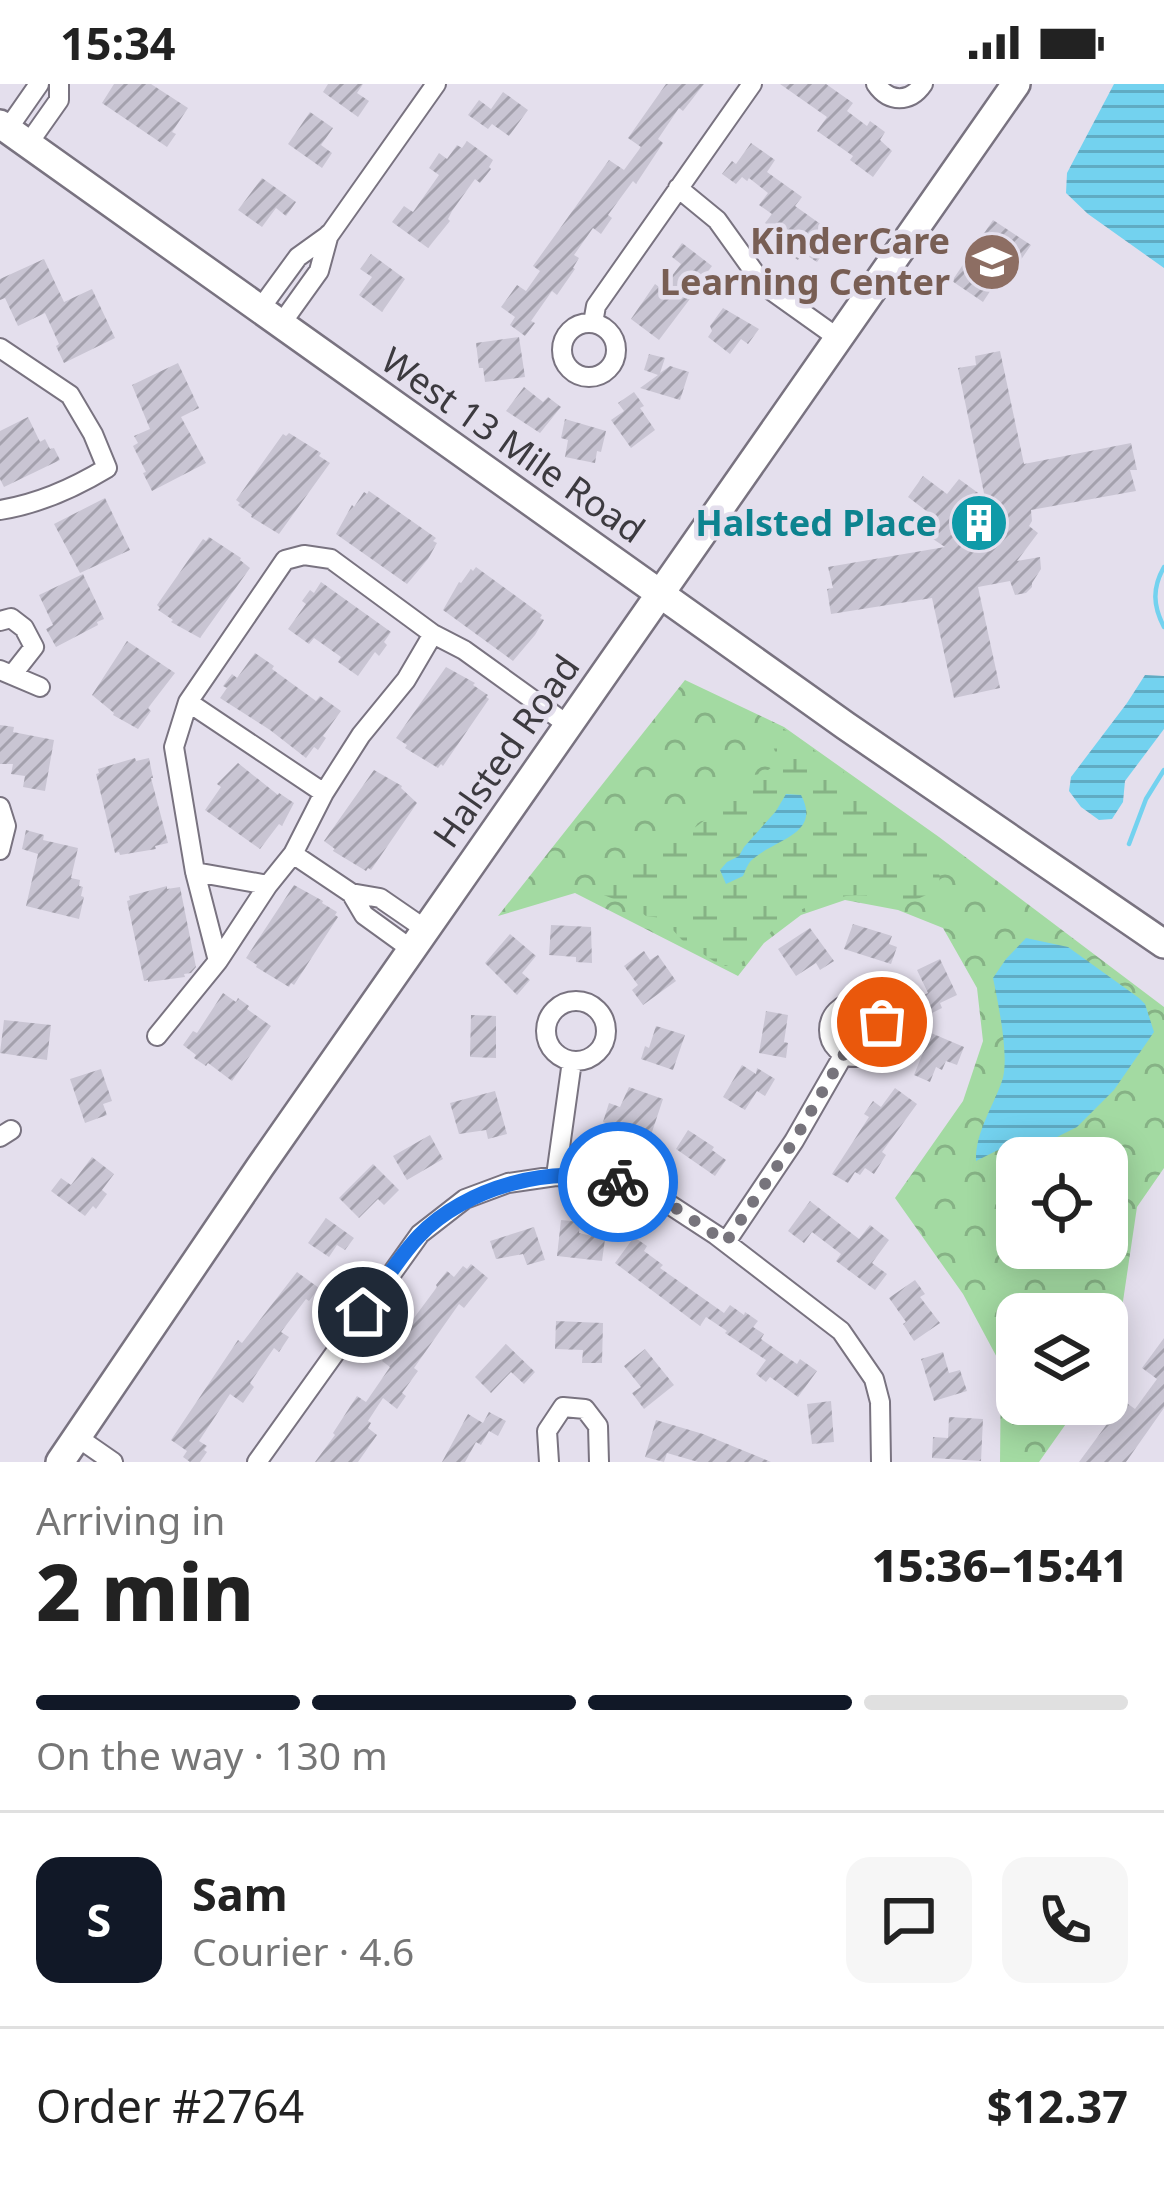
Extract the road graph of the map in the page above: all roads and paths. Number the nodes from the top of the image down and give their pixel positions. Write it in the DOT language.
graph roads {
  1 [pos="39,84"];
  2 [pos="59,84"];
  3 [pos="436,84"];
  4 [pos="752,84"];
  5 [pos="876,84"];
  6 [pos="923,84"];
  7 [pos="1016,84"];
  8 [pos="12,133"];
  9 [pos="678,188"];
  10 [pos="270,316"];
  11 [pos="593,323"];
  12 [pos="838,338"];
  13 [pos="0,348"];
  14 [pos="0,510"];
  15 [pos="660,594"];
  16 [pos="0,621"];
  17 [pos="434,634"];
  18 [pos="6,673"];
  19 [pos="40,687"];
  20 [pos="188,702"];
  21 [pos="568,725"];
  22 [pos="325,794"];
  23 [pos="0,807"];
  24 [pos="0,850"];
  25 [pos="293,854"];
  26 [pos="195,872"];
  27 [pos="268,885"];
  28 [pos="418,939"];
  29 [pos="1164,944"];
  30 [pos="218,962"];
  31 [pos="157,1036"];
  32 [pos="844,1054"];
  33 [pos="572,1061"];
  34 [pos="556,1176"];
  35 [pos="726,1242"];
  36 [pos="77,1437"];
  37 [pos="60,1462"];
  38 [pos="112,1462"];
  39 [pos="257,1462"];
  40 [pos="549,1462"];
  41 [pos="599,1462"];
  42 [pos="881,1462"];
  1 -- 8 [label="street"];
  2 -- 8 [label="street"];
  3 -- 10 [label="street"];
  4 -- 9 [label="street"];
  5 -- 6 [label="street"];
  7 -- 12 [label="street, Halsted Road"];
  8 -- 10 [label="street, West 13 Mile Road"];
  9 -- 11 [label="street"];
  9 -- 12 [label="street"];
  10 -- 15 [label="street, West 13 Mile Road"];
  12 -- 15 [label="street, Halsted Road"];
  13 -- 14 [label="street"];
  15 -- 21 [label="street, Halsted Road"];
  15 -- 29 [label="street, West 13 Mile Road"];
  16 -- 18 [label="street"];
  17 -- 20 [label="street"];
  17 -- 21 [label="street"];
  17 -- 22 [label="street"];
  18 -- 19 [label="street"];
  20 -- 22 [label="street"];
  20 -- 26 [label="street"];
  21 -- 28 [label="street, Halsted Road"];
  22 -- 25 [label="street"];
  23 -- 24 [label="street"];
  25 -- 27 [label="street"];
  25 -- 28 [label="street"];
  26 -- 27 [label="street"];
  26 -- 30 [label="street"];
  27 -- 30 [label="street"];
  28 -- 36 [label="street, Halsted Road"];
  30 -- 31 [label="street"];
  32 -- 35 [label="street"];
  33 -- 34 [label="street"];
  34 -- 35 [label="street"];
  34 -- 39 [label="street"];
  35 -- 42 [label="street"];
  36 -- 37 [label="street, Halsted Road"];
  36 -- 38 [label="street"];
  40 -- 41 [label="street"];
}
